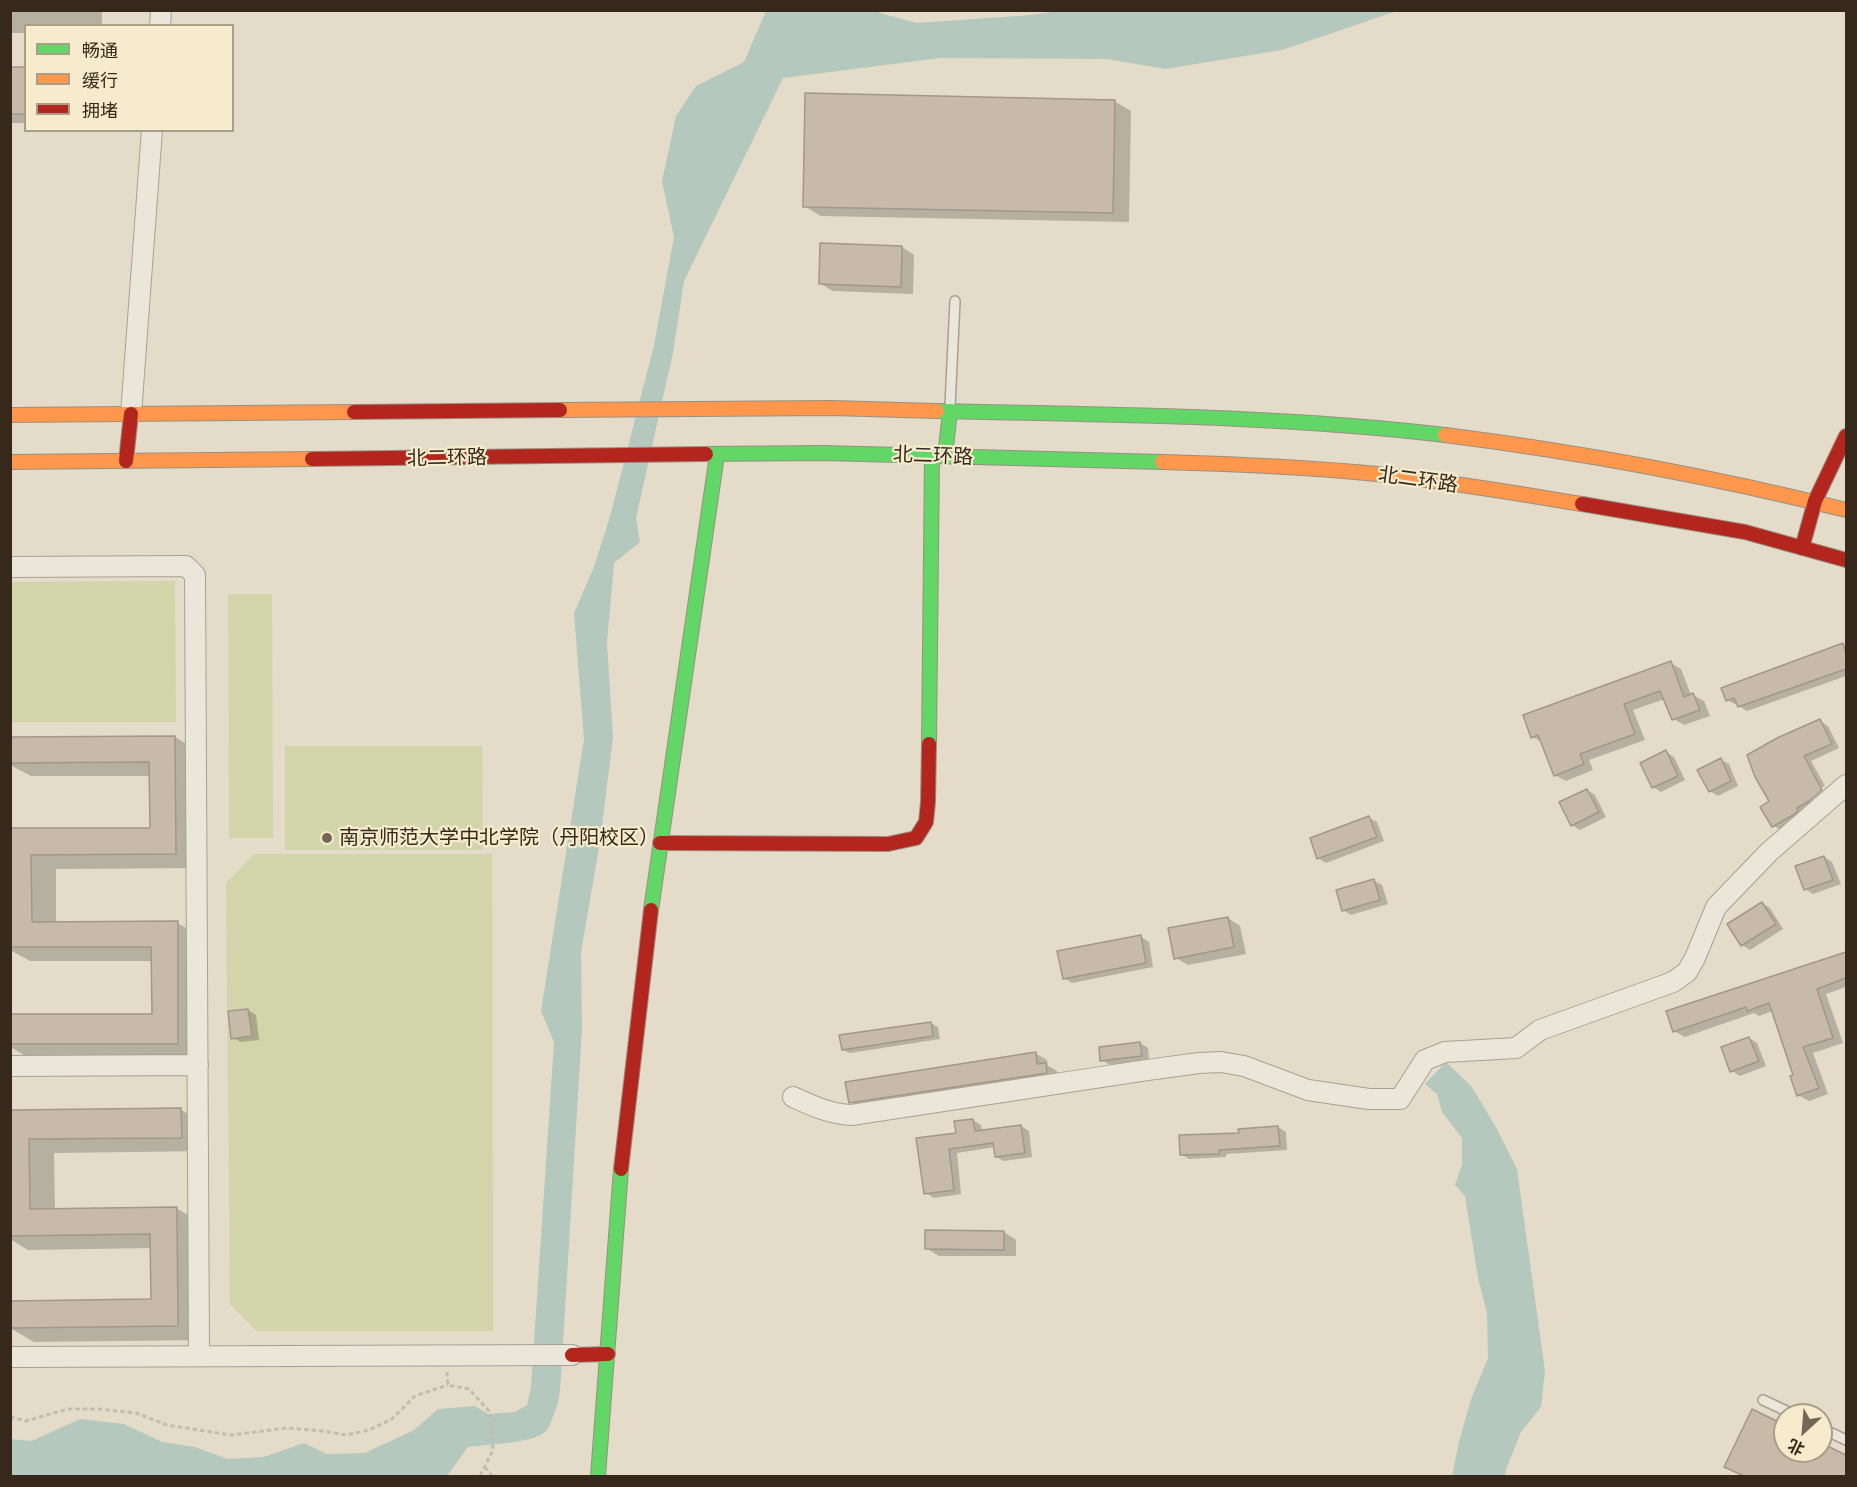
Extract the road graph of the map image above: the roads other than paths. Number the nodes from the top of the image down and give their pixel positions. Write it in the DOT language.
graph roads {
  1 [pos="152,132"];
  2 [pos="955,301"];
  3 [pos="950,411"];
  4 [pos="130,414"];
  5 [pos="10,415"];
  6 [pos="1846,436"];
  7 [pos="717,455"];
  8 [pos="939,457"];
  9 [pos="126,461"];
  10 [pos="10,462"];
  11 [pos="1815,501"];
  12 [pos="1846,510"];
  13 [pos="1802,548"];
  14 [pos="1846,560"];
  15 [pos="10,567"];
  16 [pos="1846,785"];
  17 [pos="660,843"];
  18 [pos="198,1065"];
  19 [pos="10,1066"];
  20 [pos="793,1096"];
  21 [pos="608,1354"];
  22 [pos="199,1355"];
  23 [pos="573,1355"];
  24 [pos="10,1357"];
  25 [pos="1763,1400"];
  26 [pos="1773,1405"];
  27 [pos="598,1476"];
  1 -- 4 [label="street"];
  2 -- 3 [label="lane"];
  3 -- 4 [label="main road"];
  3 -- 8 [label="main road"];
  3 -- 11 [label="main road"];
  4 -- 5 [label="main road"];
  4 -- 9 [label="main road"];
  6 -- 11 [label="main road"];
  7 -- 8 [label="main road, 北二环路"];
  7 -- 9 [label="main road, 北二环路"];
  7 -- 17 [label="main road"];
  8 -- 13 [label="main road, 北二环路"];
  8 -- 17 [label="main road"];
  9 -- 10 [label="main road, 北二环路"];
  11 -- 12 [label="main road"];
  11 -- 13 [label="main road"];
  13 -- 14 [label="main road, 北二环路"];
  15 -- 18 [label="street"];
  16 -- 20 [label="street"];
  17 -- 21 [label="main road"];
  18 -- 19 [label="street"];
  18 -- 22 [label="street"];
  21 -- 23 [label="main road"];
  21 -- 27 [label="main road"];
  22 -- 23 [label="street"];
  22 -- 24 [label="street"];
  25 -- 26 [label="lane"];
}
